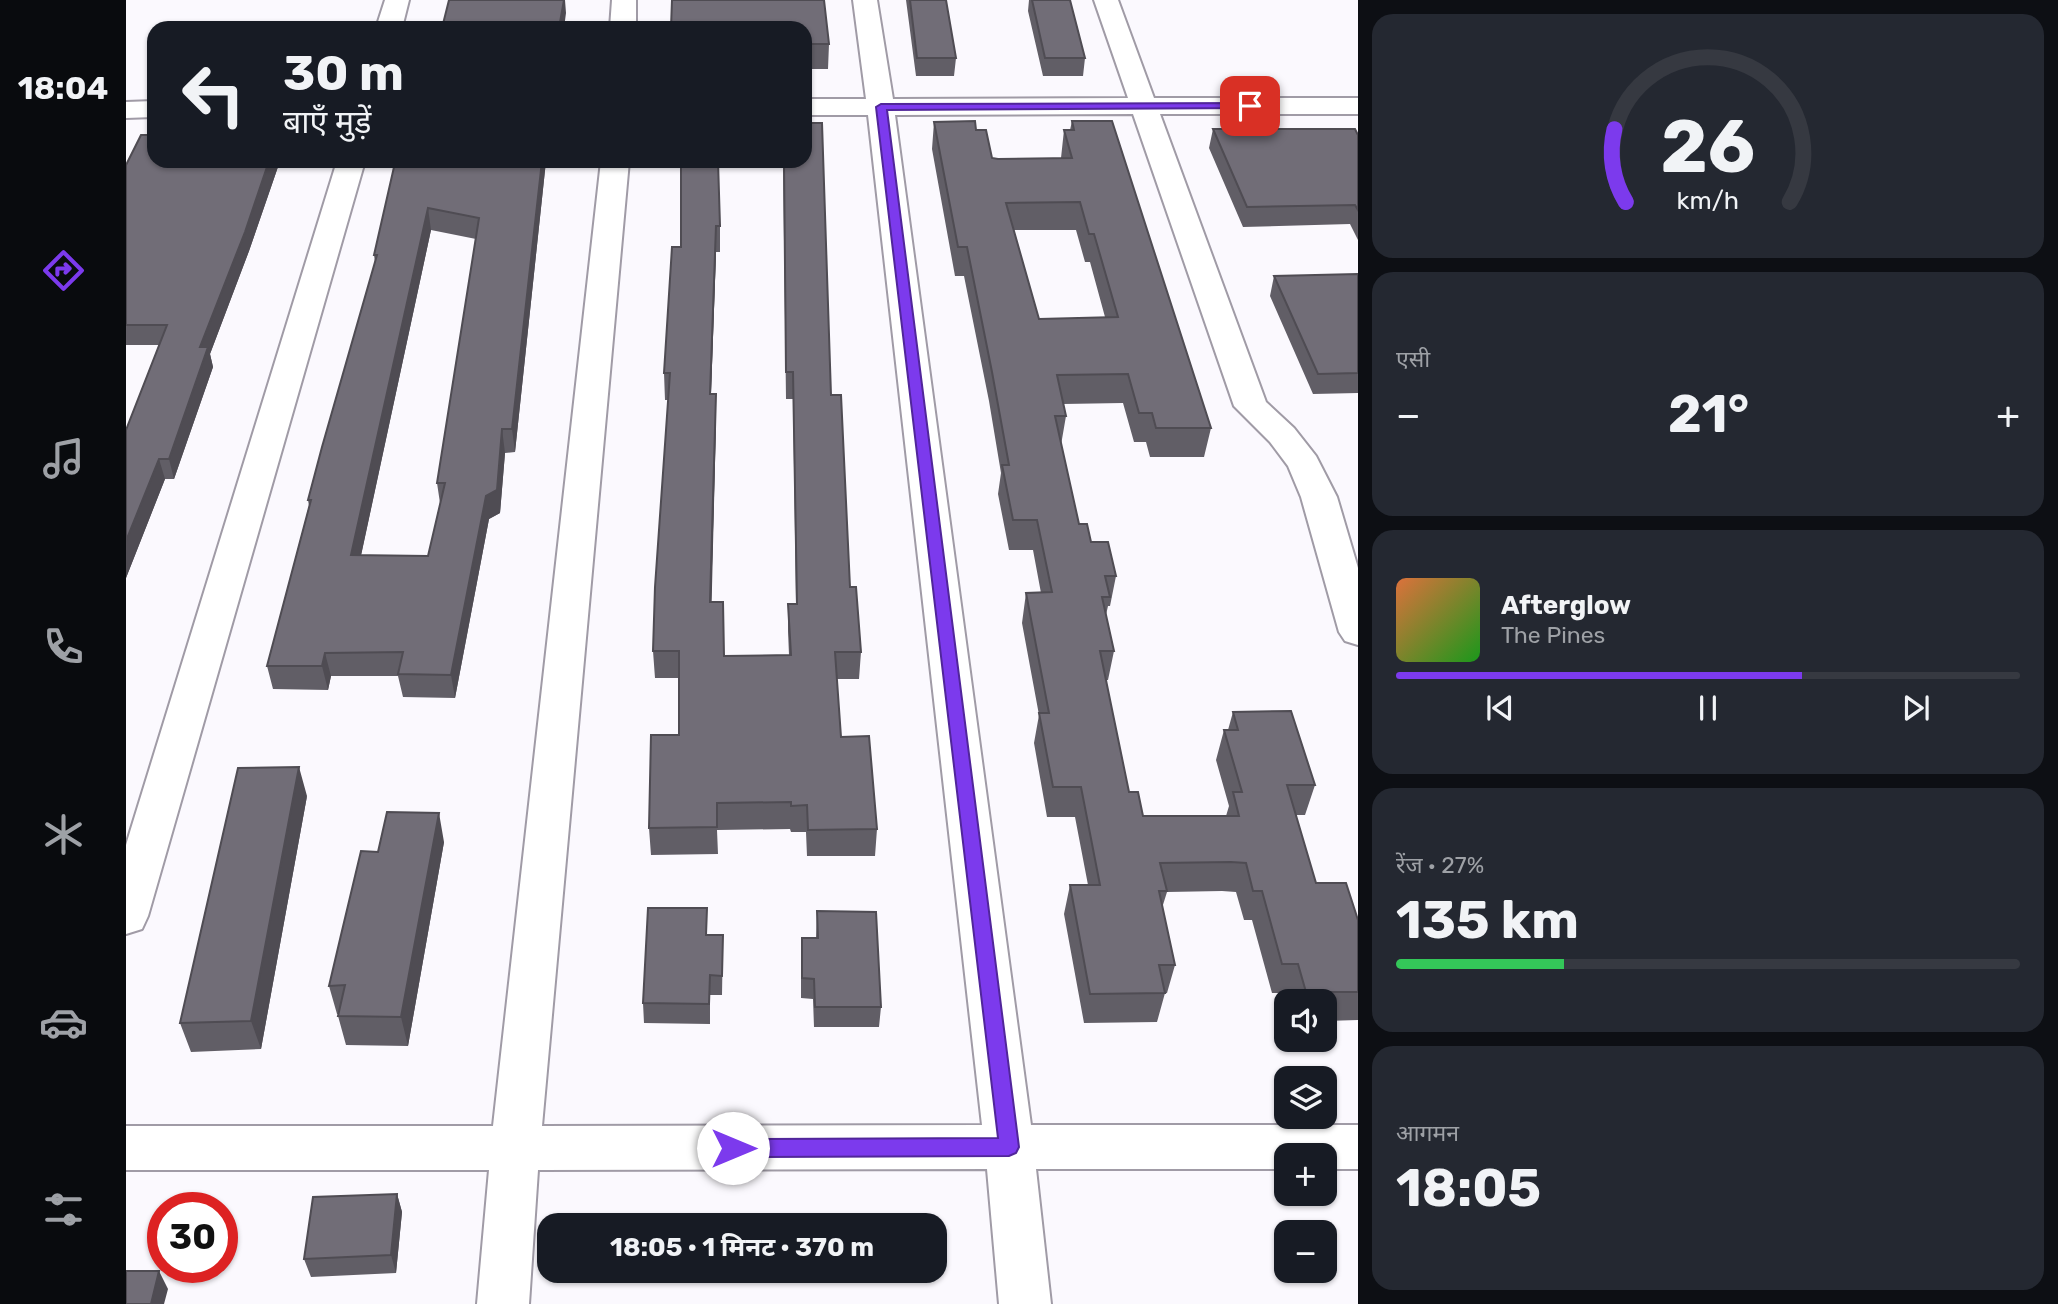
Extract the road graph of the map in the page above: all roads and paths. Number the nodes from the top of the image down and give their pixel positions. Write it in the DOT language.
graph roads {
  1 [pos="397,0"];
  2 [pos="624,0"];
  3 [pos="865,0"];
  4 [pos="1106,0"];
  5 [pos="391,21"];
  6 [pos="623,21"];
  7 [pos="1142,106"];
  8 [pos="1358,106"];
  9 [pos="812,107"];
  10 [pos="881,107"];
  11 [pos="349,168"];
  12 [pos="614,168"];
  13 [pos="1358,632"];
  14 [pos="126,916"];
  15 [pos="1009,1147"];
  16 [pos="1358,1147"];
  17 [pos="515,1148"];
  18 [pos="126,1149"];
  19 [pos="503,1304"];
  20 [pos="1025,1304"];
  1 -- 5 [label="street"];
  2 -- 6 [label="street"];
  3 -- 10 [label="street"];
  4 -- 7 [label="street"];
  7 -- 8 [label="street"];
  7 -- 10 [label="street"];
  7 -- 13 [label="street"];
  9 -- 10 [label="street"];
  10 -- 15 [label="street"];
  11 -- 14 [label="street"];
  12 -- 17 [label="street"];
  15 -- 16 [label="street"];
  15 -- 17 [label="street"];
  15 -- 20 [label="street"];
  17 -- 18 [label="street"];
  17 -- 19 [label="street"];
}
